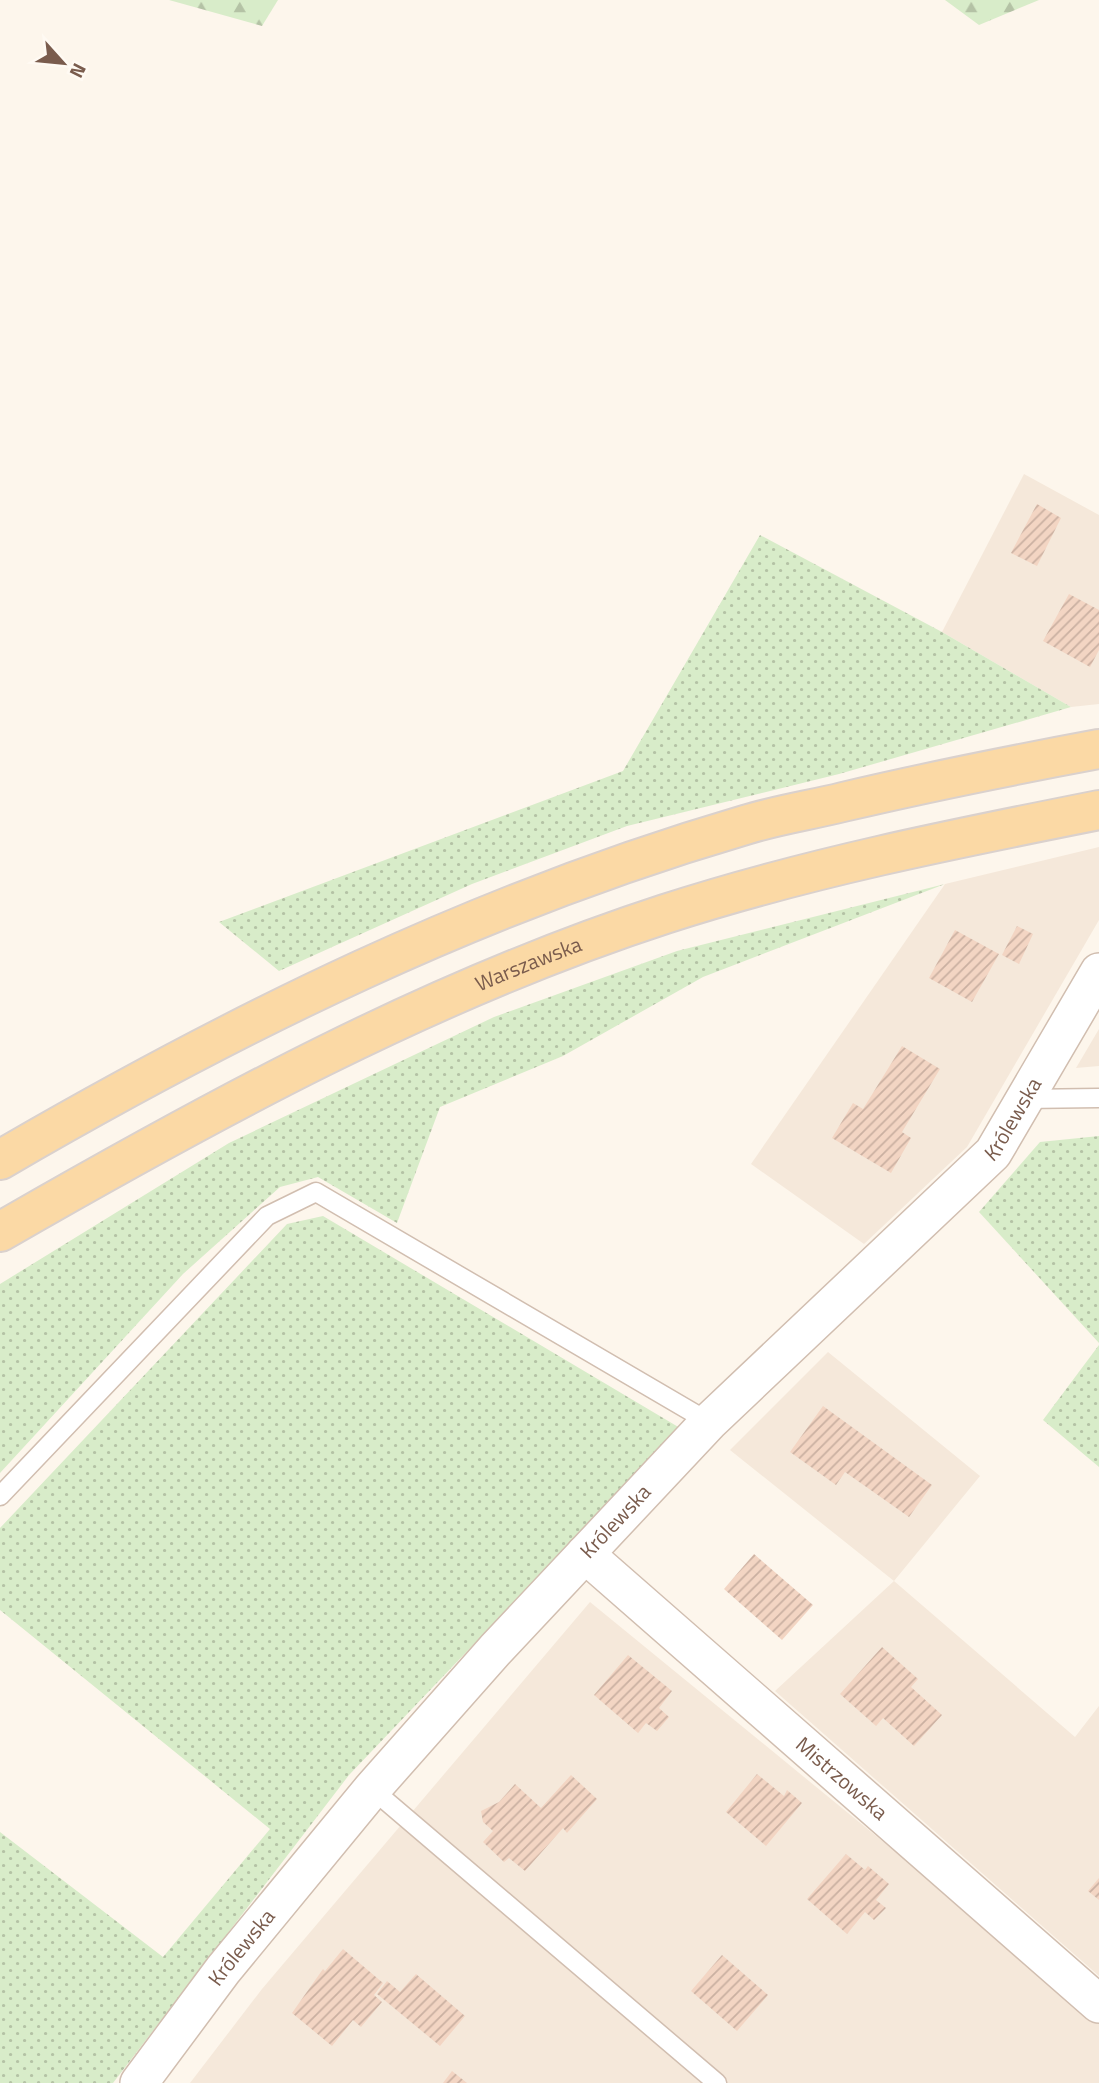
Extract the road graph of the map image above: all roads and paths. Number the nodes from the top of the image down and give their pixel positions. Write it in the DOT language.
graph roads {
  1 [pos="1099,749"];
  2 [pos="1099,810"];
  3 [pos="1099,972"];
  4 [pos="1099,1098"];
  5 [pos="1024,1099"];
  6 [pos="0,1160"];
  7 [pos="0,1232"];
  8 [pos="709,1422"];
  9 [pos="0,1496"];
  10 [pos="585,1554"];
  11 [pos="372,1789"];
  12 [pos="1099,2004"];
  13 [pos="139,2083"];
  14 [pos="717,2083"];
  1 -- 6 [label="main road"];
  2 -- 7 [label="main road, Warszawska"];
  3 -- 5 [label="street, Królewska"];
  4 -- 5 [label="lane"];
  5 -- 8 [label="street, Królewska"];
  8 -- 9 [label="lane"];
  8 -- 10 [label="street, Królewska"];
  10 -- 11 [label="street, Królewska"];
  10 -- 12 [label="street, Mistrzowska"];
  11 -- 13 [label="street, Królewska"];
  11 -- 14 [label="lane"];
}
